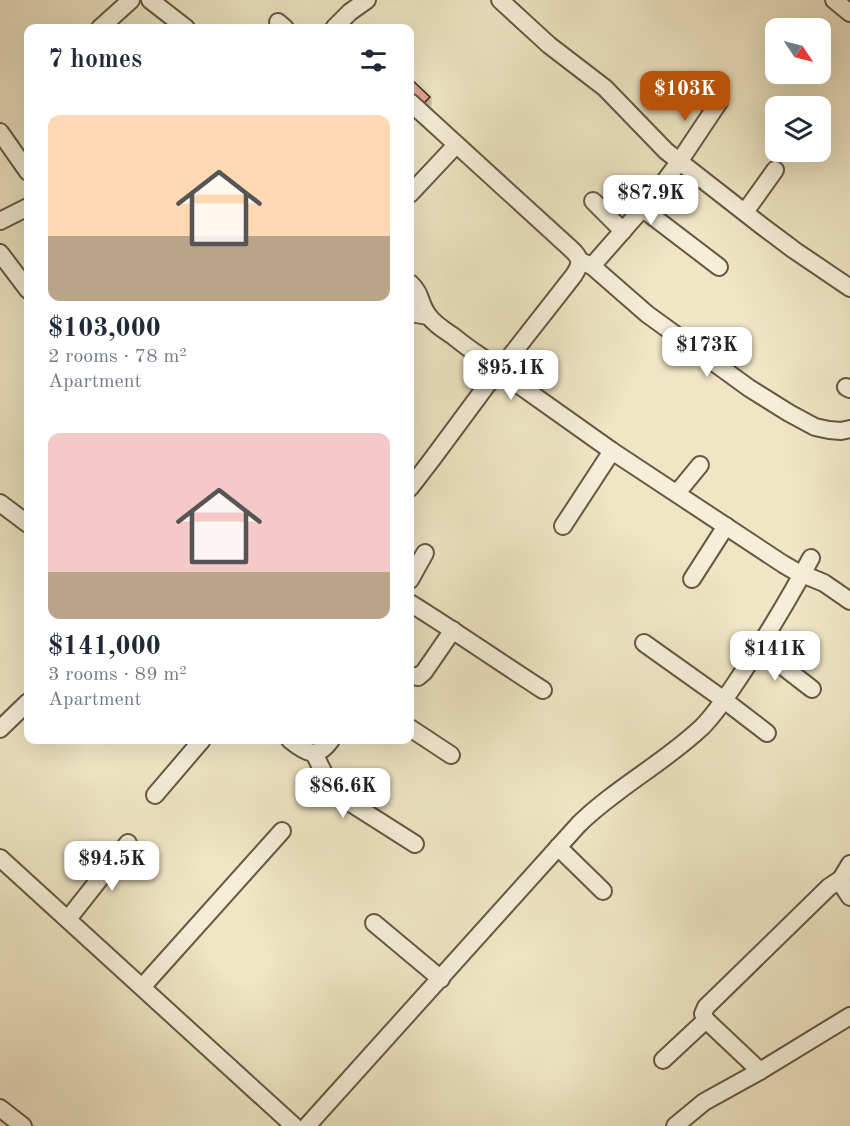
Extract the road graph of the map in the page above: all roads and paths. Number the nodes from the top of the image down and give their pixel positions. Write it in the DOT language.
graph roads {
  1 [pos="131,0"];
  2 [pos="150,0"];
  3 [pos="367,0"];
  4 [pos="500,0"];
  5 [pos="834,0"];
  6 [pos="850,13"];
  7 [pos="104,24"];
  8 [pos="181,24"];
  9 [pos="338,24"];
  10 [pos="719,102"];
  11 [pos="414,106"];
  12 [pos="0,132"];
  13 [pos="456,145"];
  14 [pos="680,162"];
  15 [pos="24,166"];
  16 [pos="775,170"];
  17 [pos="414,190"];
  18 [pos="593,201"];
  19 [pos="24,209"];
  20 [pos="643,209"];
  21 [pos="745,212"];
  22 [pos="0,221"];
  23 [pos="623,231"];
  24 [pos="0,253"];
  25 [pos="586,264"];
  26 [pos="719,267"];
  27 [pos="24,285"];
  28 [pos="414,288"];
  29 [pos="850,288"];
  30 [pos="414,314"];
  31 [pos="428,316"];
  32 [pos="504,369"];
  33 [pos="850,429"];
  34 [pos="612,451"];
  35 [pos="700,465"];
  36 [pos="414,483"];
  37 [pos="677,493"];
  38 [pos="0,502"];
  39 [pos="24,521"];
  40 [pos="563,526"];
  41 [pos="726,526"];
  42 [pos="425,552"];
  43 [pos="811,558"];
  44 [pos="414,573"];
  45 [pos="802,574"];
  46 [pos="692,579"];
  47 [pos="850,601"];
  48 [pos="414,606"];
  49 [pos="453,630"];
  50 [pos="644,643"];
  51 [pos="759,648"];
  52 [pos="414,676"];
  53 [pos="812,689"];
  54 [pos="543,690"];
  55 [pos="724,700"];
  56 [pos="24,706"];
  57 [pos="0,729"];
  58 [pos="414,731"];
  59 [pos="767,733"];
  60 [pos="199,744"];
  61 [pos="296,744"];
  62 [pos="328,744"];
  63 [pos="314,753"];
  64 [pos="451,755"];
  65 [pos="155,795"];
  66 [pos="282,831"];
  67 [pos="128,843"];
  68 [pos="415,844"];
  69 [pos="558,847"];
  70 [pos="0,858"];
  71 [pos="850,864"];
  72 [pos="841,879"];
  73 [pos="603,891"];
  74 [pos="850,897"];
  75 [pos="68,919"];
  76 [pos="374,923"];
  77 [pos="441,979"];
  78 [pos="142,986"];
  79 [pos="849,1018"];
  80 [pos="706,1020"];
  81 [pos="663,1060"];
  82 [pos="760,1071"];
  83 [pos="0,1108"];
  84 [pos="23,1126"];
  85 [pos="297,1126"];
  86 [pos="675,1126"];
  1 -- 7 [label="street"];
  2 -- 8 [label="street"];
  3 -- 9 [label="street"];
  4 -- 14 [label="street"];
  5 -- 6 [label="street"];
  10 -- 14 [label="street"];
  11 -- 13 [label="street"];
  12 -- 15 [label="street"];
  13 -- 17 [label="street"];
  13 -- 25 [label="street"];
  14 -- 20 [label="street"];
  14 -- 21 [label="street"];
  16 -- 21 [label="street"];
  18 -- 23 [label="street"];
  19 -- 22 [label="street"];
  20 -- 23 [label="street"];
  20 -- 26 [label="street"];
  21 -- 29 [label="street"];
  23 -- 25 [label="street"];
  24 -- 27 [label="street"];
  25 -- 32 [label="street"];
  25 -- 33 [label="street"];
  28 -- 31 [label="street"];
  30 -- 31 [label="street"];
  31 -- 32 [label="street"];
  32 -- 34 [label="street"];
  32 -- 36 [label="street"];
  34 -- 37 [label="street"];
  34 -- 40 [label="street"];
  35 -- 37 [label="street"];
  37 -- 41 [label="street"];
  38 -- 39 [label="street"];
  41 -- 45 [label="street"];
  41 -- 46 [label="street"];
  42 -- 44 [label="street"];
  43 -- 45 [label="street"];
  45 -- 47 [label="street"];
  45 -- 51 [label="street"];
  48 -- 49 [label="street"];
  49 -- 52 [label="street"];
  49 -- 54 [label="street"];
  50 -- 55 [label="street"];
  51 -- 53 [label="street"];
  51 -- 55 [label="street"];
  55 -- 59 [label="street"];
  55 -- 69 [label="street"];
  56 -- 57 [label="street"];
  58 -- 64 [label="street"];
  60 -- 65 [label="street"];
  61 -- 63 [label="street"];
  62 -- 63 [label="street"];
  63 -- 68 [label="street"];
  66 -- 78 [label="street"];
  67 -- 75 [label="street"];
  69 -- 73 [label="street"];
  69 -- 77 [label="street"];
  70 -- 75 [label="street"];
  71 -- 72 [label="street"];
  72 -- 74 [label="street"];
  72 -- 80 [label="street"];
  75 -- 78 [label="street"];
  76 -- 77 [label="street"];
  77 -- 85 [label="street"];
  78 -- 85 [label="street"];
  79 -- 82 [label="street"];
  80 -- 81 [label="street"];
  80 -- 82 [label="street"];
  82 -- 86 [label="street"];
  83 -- 84 [label="street"];
}
